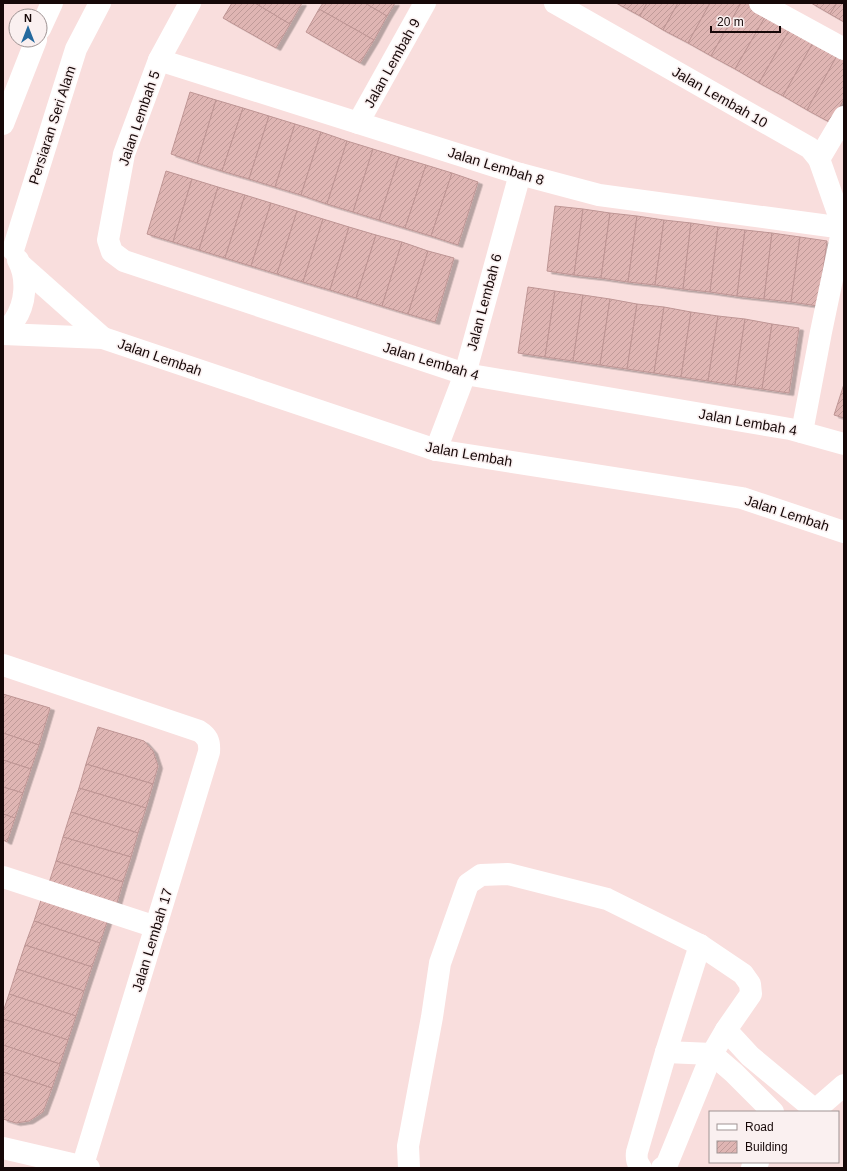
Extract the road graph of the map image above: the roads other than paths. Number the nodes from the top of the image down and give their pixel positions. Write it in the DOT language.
graph roads {
  1 [pos="100,3"];
  2 [pos="190,3"];
  3 [pos="425,3"];
  4 [pos="760,3"];
  5 [pos="564,5"];
  6 [pos="33,48"];
  7 [pos="844,49"];
  8 [pos="159,60"];
  9 [pos="844,116"];
  10 [pos="358,123"];
  11 [pos="3,124"];
  12 [pos="819,159"];
  13 [pos="520,174"];
  14 [pos="844,227"];
  15 [pos="108,240"];
  16 [pos="12,252"];
  17 [pos="3,333"];
  18 [pos="103,338"];
  19 [pos="464,374"];
  20 [pos="802,432"];
  21 [pos="844,444"];
  22 [pos="436,450"];
  23 [pos="844,532"];
  24 [pos="3,666"];
  25 [pos="3,877"];
  26 [pos="156,927"];
  27 [pos="700,945"];
  28 [pos="726,1030"];
  29 [pos="666,1052"];
  30 [pos="712,1054"];
  31 [pos="844,1085"];
  32 [pos="772,1111"];
  33 [pos="814,1111"];
  34 [pos="3,1148"];
  35 [pos="84,1167"];
  36 [pos="409,1168"];
  37 [pos="641,1168"];
  38 [pos="662,1168"];
  1 -- 16 [label="street, Persiaran Seri Alam"];
  2 -- 8 [label="street, Jalan Lembah 5"];
  3 -- 10 [label="street, Jalan Lembah 9"];
  4 -- 7 [label="street"];
  5 -- 12 [label="street, Jalan Lembah 10"];
  6 -- 11 [label="street"];
  8 -- 10 [label="street, Jalan Lembah 8"];
  8 -- 15 [label="street, Jalan Lembah 5"];
  9 -- 12 [label="street"];
  10 -- 13 [label="street, Jalan Lembah 8"];
  12 -- 14 [label="street, Jalan Lembah 10"];
  13 -- 14 [label="street, Jalan Lembah 8"];
  13 -- 19 [label="street, Jalan Lembah 6"];
  14 -- 20 [label="street"];
  15 -- 19 [label="street, Jalan Lembah 4"];
  16 -- 17 [label="street"];
  16 -- 18 [label="street, Jalan Lembah"];
  17 -- 18 [label="street, Jalan Lembah"];
  18 -- 22 [label="street, Jalan Lembah"];
  19 -- 20 [label="street, Jalan Lembah 4"];
  19 -- 22 [label="street, Jalan Lembah 6"];
  20 -- 21 [label="street, Jalan Lembah 4"];
  22 -- 23 [label="street, Jalan Lembah"];
  24 -- 26 [label="street, Jalan Lembah 17"];
  25 -- 26 [label="street"];
  26 -- 35 [label="street, Jalan Lembah 17"];
  27 -- 28 [label="street"];
  27 -- 29 [label="street"];
  27 -- 36 [label="street"];
  28 -- 30 [label="street"];
  28 -- 33 [label="street"];
  29 -- 30 [label="street"];
  29 -- 37 [label="street"];
  30 -- 32 [label="street"];
  30 -- 38 [label="street"];
  31 -- 33 [label="street"];
  34 -- 35 [label="street"];
}
